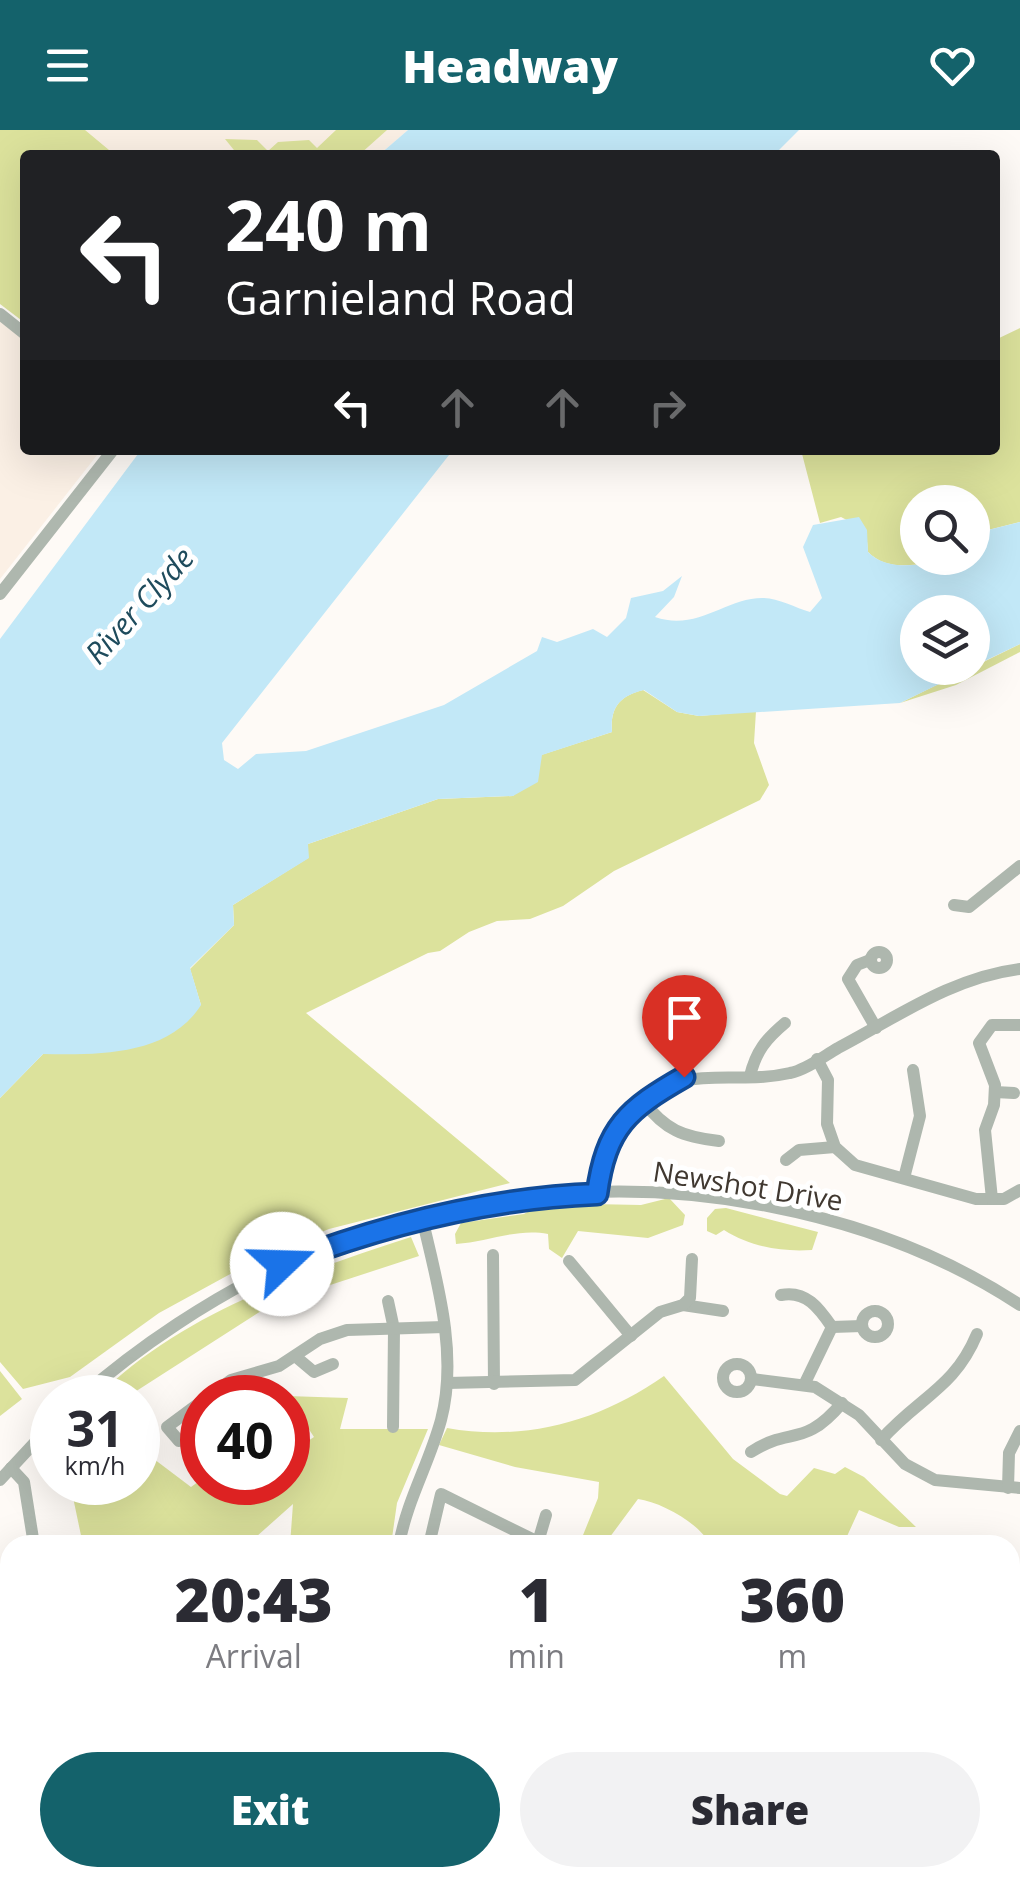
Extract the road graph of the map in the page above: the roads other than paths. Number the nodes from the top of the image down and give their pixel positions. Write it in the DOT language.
graph roads {
  1 [pos="0,314"];
  2 [pos="20,330"];
  3 [pos="109,455"];
  4 [pos="0,594"];
  5 [pos="1020,866"];
  6 [pos="954,905"];
  7 [pos="870,960"];
  8 [pos="1020,969"];
  9 [pos="785,1023"];
  10 [pos="1020,1024"];
  11 [pos="876,1028"];
  12 [pos="817,1060"];
  13 [pos="913,1070"];
  14 [pos="750,1076"];
  15 [pos="995,1092"];
  16 [pos="1014,1093"];
  17 [pos="643,1100"];
  18 [pos="719,1141"];
  19 [pos="835,1147"];
  20 [pos="786,1160"];
  21 [pos="904,1178"];
  22 [pos="1020,1190"];
  23 [pos="597,1194"];
  24 [pos="992,1199"];
  25 [pos="423,1222"];
  26 [pos="493,1255"];
  27 [pos="692,1259"];
  28 [pos="569,1262"];
  29 [pos="782,1295"];
  30 [pos="388,1300"];
  31 [pos="683,1305"];
  32 [pos="1020,1305"];
  33 [pos="722,1310"];
  34 [pos="862,1326"];
  35 [pos="444,1327"];
  36 [pos="832,1327"];
  37 [pos="394,1330"];
  38 [pos="977,1334"];
  39 [pos="631,1336"];
  40 [pos="295,1356"];
  41 [pos="333,1364"];
  42 [pos="110,1375"];
  43 [pos="248,1375"];
  44 [pos="752,1378"];
  45 [pos="447,1383"];
  46 [pos="494,1384"];
  47 [pos="804,1385"];
  48 [pos="842,1403"];
  49 [pos="180,1418"];
  50 [pos="393,1427"];
  51 [pos="1020,1431"];
  52 [pos="881,1440"];
  53 [pos="179,1442"];
  54 [pos="30,1447"];
  55 [pos="751,1452"];
  56 [pos="10,1468"];
  57 [pos="0,1480"];
  58 [pos="414,1485"];
  59 [pos="1014,1488"];
  60 [pos="441,1494"];
  61 [pos="546,1515"];
  62 [pos="32,1535"];
  63 [pos="402,1535"];
  64 [pos="431,1535"];
  65 [pos="524,1535"];
  66 [pos="540,1535"];
  1 -- 2 [label="street"];
  3 -- 4 [label="street"];
  5 -- 6 [label="street"];
  7 -- 11 [label="street"];
  8 -- 11 [label="street"];
  9 -- 14 [label="street"];
  10 -- 15 [label="street"];
  11 -- 12 [label="street"];
  12 -- 14 [label="street"];
  12 -- 19 [label="street"];
  13 -- 21 [label="street"];
  14 -- 17 [label="street"];
  15 -- 16 [label="street"];
  15 -- 24 [label="street"];
  17 -- 18 [label="street"];
  17 -- 23 [label="street"];
  19 -- 20 [label="street"];
  19 -- 21 [label="street"];
  21 -- 24 [label="street"];
  22 -- 24 [label="street"];
  23 -- 25 [label="street, Newshot Drive"];
  23 -- 32 [label="street, Newshot Drive"];
  25 -- 35 [label="street"];
  25 -- 42 [label="street, Newshot Drive"];
  26 -- 46 [label="street"];
  27 -- 31 [label="street"];
  28 -- 39 [label="street"];
  29 -- 36 [label="street"];
  30 -- 37 [label="street"];
  31 -- 33 [label="street"];
  31 -- 39 [label="street"];
  34 -- 36 [label="street"];
  35 -- 37 [label="street"];
  35 -- 45 [label="street"];
  36 -- 47 [label="street"];
  37 -- 40 [label="street"];
  37 -- 50 [label="street"];
  38 -- 52 [label="street"];
  39 -- 46 [label="street"];
  40 -- 41 [label="street"];
  40 -- 43 [label="street"];
  44 -- 47 [label="street"];
  45 -- 46 [label="street"];
  45 -- 58 [label="street"];
  47 -- 48 [label="street"];
  48 -- 52 [label="street"];
  48 -- 55 [label="street"];
  49 -- 53 [label="street"];
  51 -- 59 [label="street"];
  52 -- 59 [label="street"];
  54 -- 56 [label="street"];
  56 -- 57 [label="street"];
  56 -- 62 [label="street"];
  58 -- 60 [label="street"];
  58 -- 63 [label="street"];
  60 -- 64 [label="street"];
  60 -- 65 [label="street"];
  61 -- 66 [label="street"];
}
